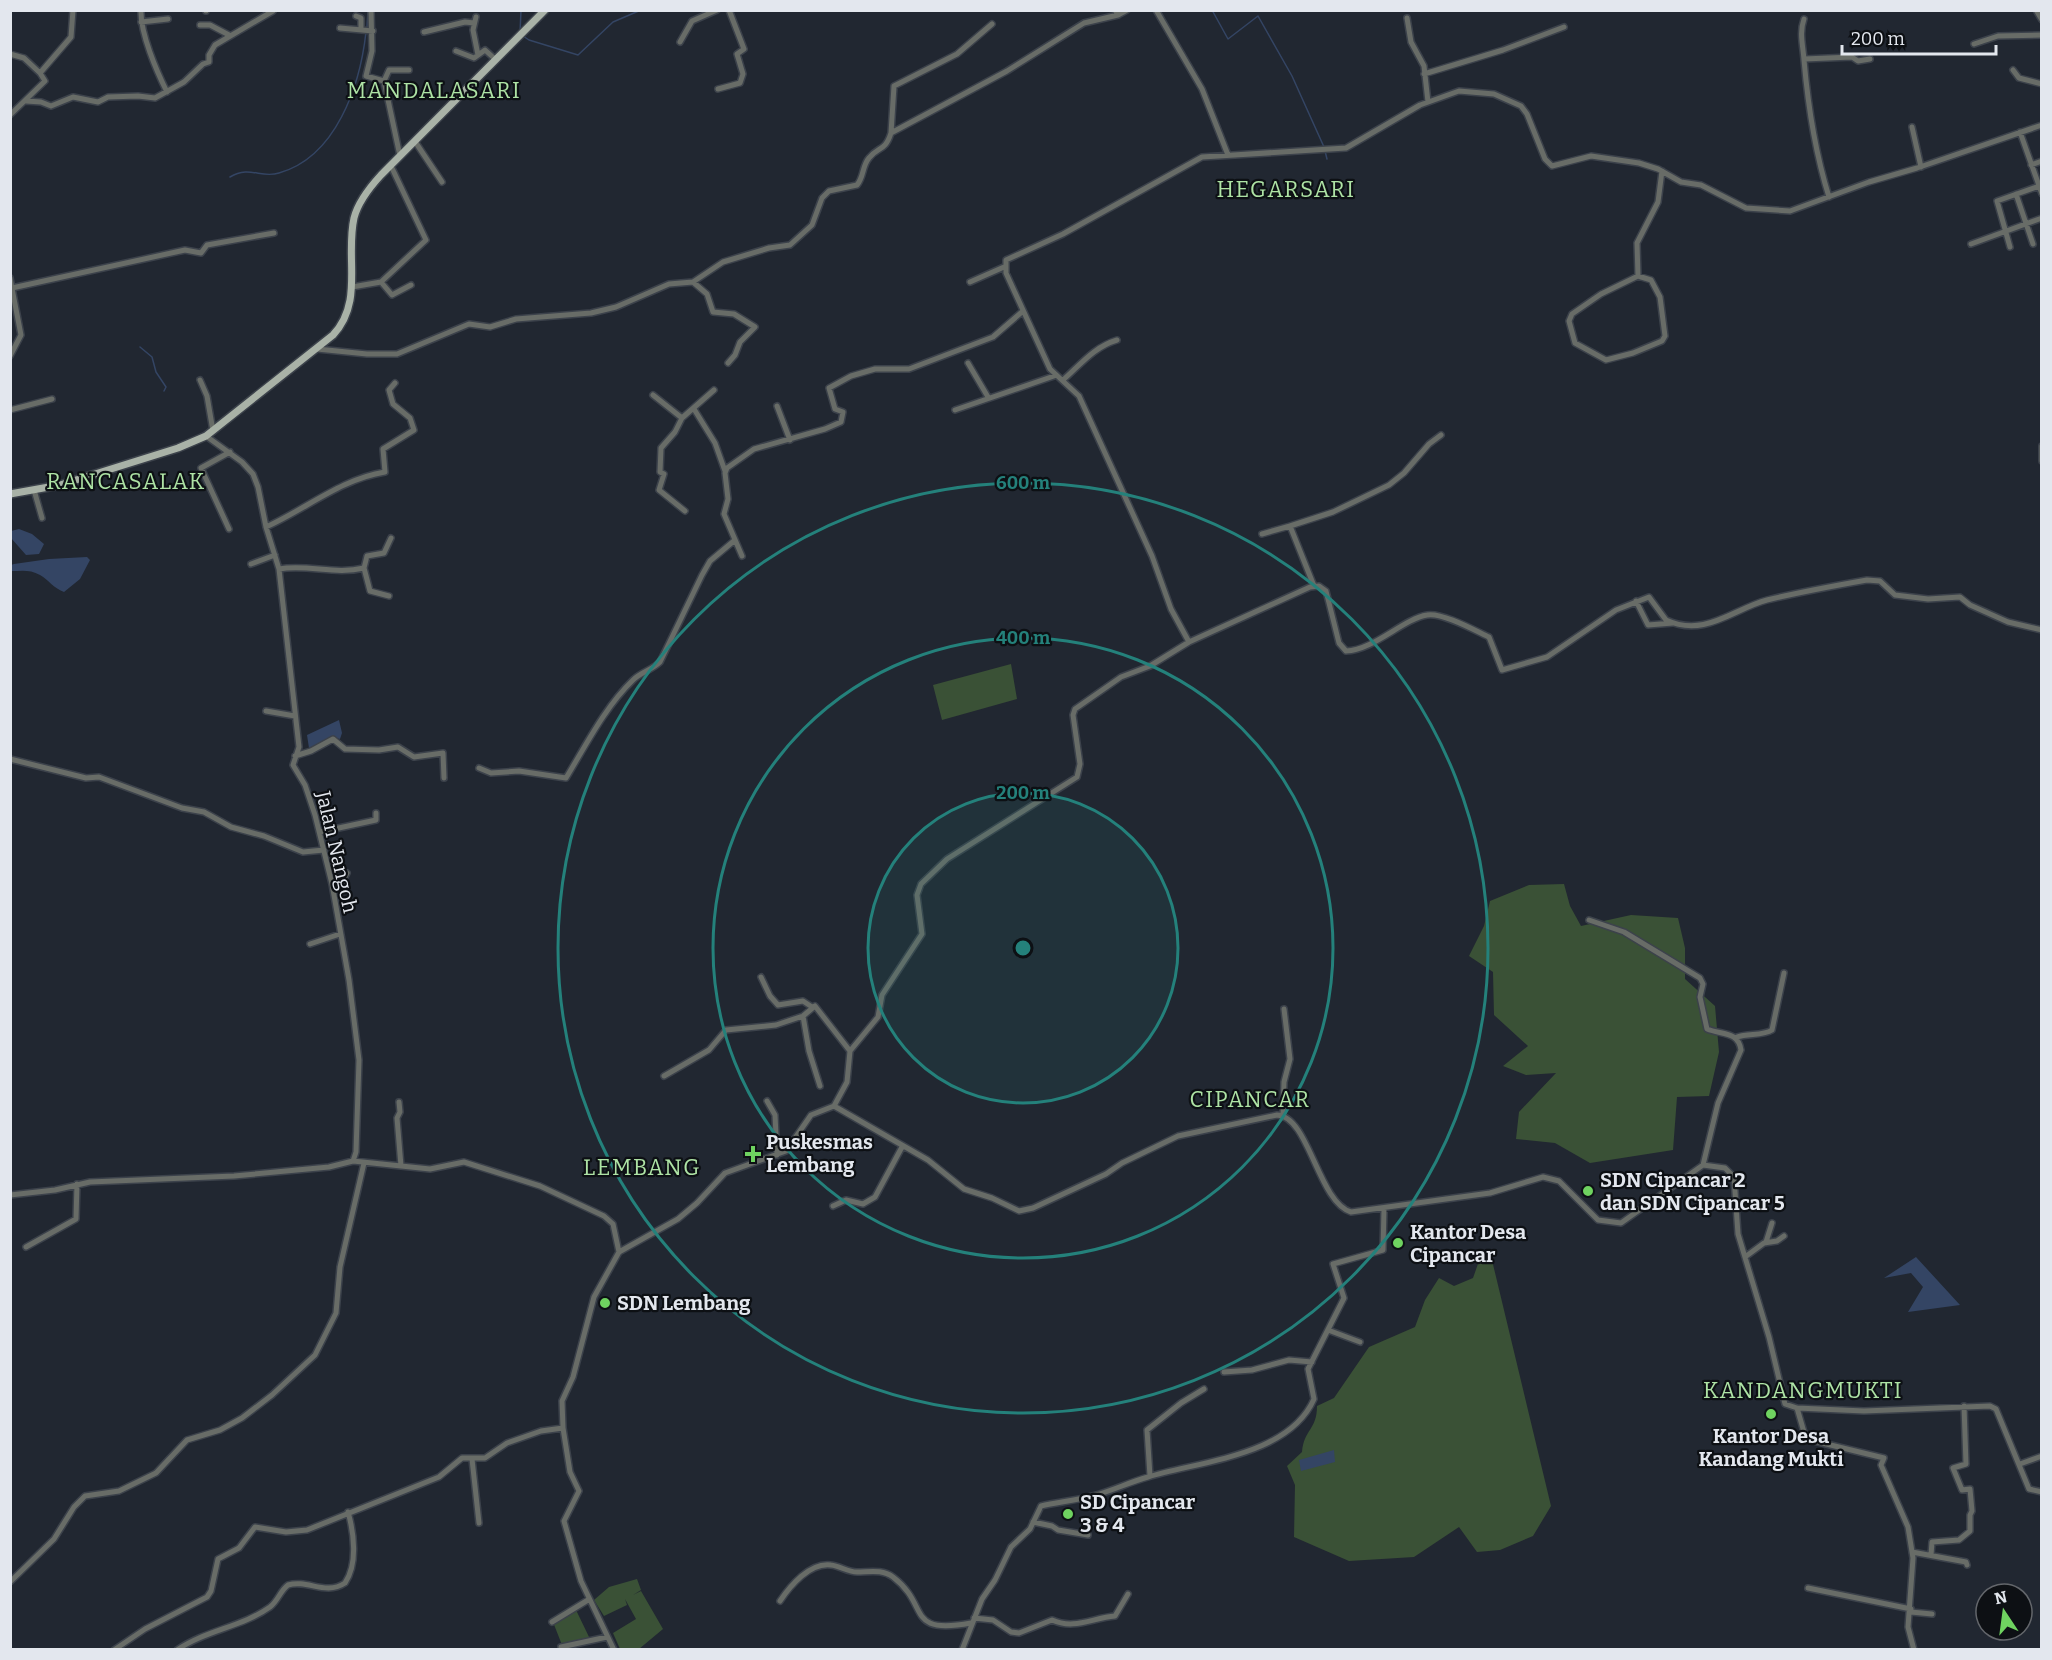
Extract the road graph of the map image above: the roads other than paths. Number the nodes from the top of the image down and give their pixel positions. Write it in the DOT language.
graph roads {
  1 [pos="73,10"];
  2 [pos="141,10"];
  3 [pos="273,10"];
  4 [pos="371,10"];
  5 [pos="545,10"];
  6 [pos="717,10"];
  7 [pos="729,10"];
  8 [pos="1128,10"];
  9 [pos="1156,10"];
  10 [pos="2036,10"];
  11 [pos="1117,13"];
  12 [pos="356,16"];
  13 [pos="168,18"];
  14 [pos="1407,18"];
  15 [pos="1804,19"];
  16 [pos="2042,20"];
  17 [pos="141,22"];
  18 [pos="992,24"];
  19 [pos="200,25"];
  20 [pos="1564,27"];
  21 [pos="340,28"];
  22 [pos="366,31"];
  23 [pos="424,32"];
  24 [pos="229,35"];
  25 [pos="2042,35"];
  26 [pos="680,42"];
  27 [pos="1974,44"];
  28 [pos="456,51"];
  29 [pos="10,54"];
  30 [pos="478,55"];
  31 [pos="495,59"];
  32 [pos="1804,59"];
  33 [pos="1870,59"];
  34 [pos="409,70"];
  35 [pos="2013,70"];
  36 [pos="40,73"];
  37 [pos="1424,74"];
  38 [pos="384,81"];
  39 [pos="2042,84"];
  40 [pos="718,89"];
  41 [pos="167,92"];
  42 [pos="26,101"];
  43 [pos="1428,102"];
  44 [pos="10,115"];
  45 [pos="2042,125"];
  46 [pos="1912,127"];
  47 [pos="2020,132"];
  48 [pos="891,134"];
  49 [pos="416,143"];
  50 [pos="1228,155"];
  51 [pos="401,158"];
  52 [pos="2042,161"];
  53 [pos="2031,165"];
  54 [pos="391,166"];
  55 [pos="1921,167"];
  56 [pos="1662,171"];
  57 [pos="442,182"];
  58 [pos="2040,186"];
  59 [pos="2016,194"];
  60 [pos="2042,194"];
  61 [pos="1829,197"];
  62 [pos="2042,218"];
  63 [pos="2027,223"];
  64 [pos="2005,231"];
  65 [pos="274,233"];
  66 [pos="1971,244"];
  67 [pos="2033,244"];
  68 [pos="2010,247"];
  69 [pos="1004,267"];
  70 [pos="1638,276"];
  71 [pos="10,278"];
  72 [pos="381,282"];
  73 [pos="693,282"];
  74 [pos="970,282"];
  75 [pos="411,285"];
  76 [pos="352,287"];
  77 [pos="12,288"];
  78 [pos="1023,311"];
  79 [pos="1117,340"];
  80 [pos="317,349"];
  81 [pos="10,356"];
  82 [pos="728,363"];
  83 [pos="968,363"];
  84 [pos="1054,376"];
  85 [pos="201,380"];
  86 [pos="1064,380"];
  87 [pos="395,383"];
  88 [pos="714,390"];
  89 [pos="653,395"];
  90 [pos="988,397"];
  91 [pos="52,399"];
  92 [pos="777,406"];
  93 [pos="694,409"];
  94 [pos="10,410"];
  95 [pos="955,410"];
  96 [pos="682,418"];
  97 [pos="213,431"];
  98 [pos="1441,435"];
  99 [pos="206,436"];
  100 [pos="790,440"];
  101 [pos="2042,446"];
  102 [pos="230,452"];
  103 [pos="2042,461"];
  104 [pos="725,471"];
  105 [pos="34,490"];
  106 [pos="10,494"];
  107 [pos="685,512"];
  108 [pos="42,518"];
  109 [pos="1290,526"];
  110 [pos="266,527"];
  111 [pos="229,529"];
  112 [pos="1262,534"];
  113 [pos="391,537"];
  114 [pos="735,540"];
  115 [pos="275,555"];
  116 [pos="742,555"];
  117 [pos="251,564"];
  118 [pos="364,568"];
  119 [pos="279,569"];
  120 [pos="1314,586"];
  121 [pos="389,596"];
  122 [pos="1636,601"];
  123 [pos="1673,623"];
  124 [pos="2042,630"];
  125 [pos="1189,642"];
  126 [pos="266,711"];
  127 [pos="295,716"];
  128 [pos="295,756"];
  129 [pos="10,759"];
  130 [pos="479,768"];
  131 [pos="444,778"];
  132 [pos="376,813"];
  133 [pos="320,832"];
  134 [pos="324,850"];
  135 [pos="347,873"];
  136 [pos="332,884"];
  137 [pos="1589,920"];
  138 [pos="340,934"];
  139 [pos="310,944"];
  140 [pos="1784,973"];
  141 [pos="761,977"];
  142 [pos="812,1006"];
  143 [pos="1284,1009"];
  144 [pos="803,1016"];
  145 [pos="1737,1037"];
  146 [pos="850,1051"];
  147 [pos="664,1076"];
  148 [pos="820,1086"];
  149 [pos="767,1101"];
  150 [pos="399,1102"];
  151 [pos="834,1106"];
  152 [pos="1283,1115"];
  153 [pos="902,1147"];
  154 [pos="777,1155"];
  155 [pos="353,1161"];
  156 [pos="364,1163"];
  157 [pos="1703,1165"];
  158 [pos="401,1166"];
  159 [pos="76,1184"];
  160 [pos="10,1195"];
  161 [pos="833,1206"];
  162 [pos="1384,1209"];
  163 [pos="1772,1223"];
  164 [pos="1784,1236"];
  165 [pos="1766,1242"];
  166 [pos="26,1246"];
  167 [pos="619,1252"];
  168 [pos="1745,1257"];
  169 [pos="1328,1330"];
  170 [pos="1360,1342"];
  171 [pos="1312,1362"];
  172 [pos="1224,1372"];
  173 [pos="1204,1389"];
  174 [pos="1964,1406"];
  175 [pos="1797,1408"];
  176 [pos="563,1428"];
  177 [pos="2042,1456"];
  178 [pos="472,1459"];
  179 [pos="2020,1464"];
  180 [pos="1150,1476"];
  181 [pos="2042,1492"];
  182 [pos="348,1512"];
  183 [pos="1033,1522"];
  184 [pos="478,1523"];
  185 [pos="1088,1535"];
  186 [pos="1912,1552"];
  187 [pos="1931,1555"];
  188 [pos="1967,1565"];
  189 [pos="10,1582"];
  190 [pos="1808,1588"];
  191 [pos="1128,1594"];
  192 [pos="588,1600"];
  193 [pos="780,1601"];
  194 [pos="1911,1611"];
  195 [pos="1932,1614"];
  196 [pos="973,1620"];
  197 [pos="552,1622"];
  198 [pos="607,1637"];
  199 [pos="561,1647"];
  200 [pos="114,1650"];
  201 [pos="177,1650"];
  202 [pos="614,1650"];
  203 [pos="963,1650"];
  204 [pos="1914,1650"];
  1 -- 36 [label="street"];
  2 -- 17 [label="street"];
  3 -- 24 [label="street"];
  4 -- 22 [label="street"];
  5 -- 31 [label="main road"];
  6 -- 26 [label="street"];
  7 -- 40 [label="street"];
  8 -- 11 [label="street"];
  9 -- 50 [label="street"];
  10 -- 16 [label="street"];
  11 -- 48 [label="street"];
  12 -- 22 [label="street"];
  13 -- 17 [label="street"];
  14 -- 37 [label="street"];
  15 -- 32 [label="street"];
  17 -- 41 [label="street"];
  18 -- 48 [label="street"];
  19 -- 24 [label="street"];
  20 -- 37 [label="street"];
  21 -- 22 [label="street"];
  22 -- 38 [label="street"];
  23 -- 30 [label="street"];
  24 -- 41 [label="street"];
  25 -- 27 [label="street"];
  28 -- 30 [label="street"];
  29 -- 36 [label="street"];
  30 -- 31 [label="street"];
  31 -- 49 [label="main road"];
  32 -- 33 [label="street"];
  32 -- 61 [label="street"];
  34 -- 38 [label="street"];
  35 -- 39 [label="street"];
  36 -- 42 [label="street"];
  37 -- 43 [label="street"];
  38 -- 51 [label="street"];
  41 -- 42 [label="street"];
  42 -- 44 [label="street"];
  43 -- 50 [label="street"];
  43 -- 56 [label="street"];
  45 -- 47 [label="street"];
  46 -- 55 [label="street"];
  47 -- 53 [label="street"];
  47 -- 55 [label="street"];
  48 -- 73 [label="street"];
  49 -- 51 [label="main road"];
  49 -- 57 [label="street"];
  50 -- 69 [label="street"];
  51 -- 54 [label="main road"];
  52 -- 53 [label="street"];
  53 -- 58 [label="street"];
  54 -- 72 [label="street"];
  54 -- 76 [label="main road"];
  55 -- 61 [label="street"];
  56 -- 61 [label="street"];
  56 -- 70 [label="street"];
  58 -- 59 [label="street"];
  58 -- 60 [label="street"];
  59 -- 63 [label="street"];
  59 -- 64 [label="street"];
  62 -- 63 [label="street"];
  63 -- 64 [label="street"];
  63 -- 67 [label="street"];
  64 -- 66 [label="street"];
  64 -- 68 [label="street"];
  65 -- 77 [label="street"];
  69 -- 74 [label="street"];
  69 -- 78 [label="street"];
  70 -- 70 [label="street"];
  71 -- 77 [label="street"];
  72 -- 75 [label="street"];
  72 -- 76 [label="street"];
  73 -- 80 [label="street"];
  73 -- 82 [label="street"];
  76 -- 80 [label="main road"];
  77 -- 81 [label="street"];
  78 -- 84 [label="street"];
  78 -- 100 [label="street"];
  79 -- 86 [label="street"];
  80 -- 97 [label="main road"];
  83 -- 90 [label="street"];
  84 -- 86 [label="street"];
  84 -- 90 [label="street"];
  85 -- 97 [label="street"];
  86 -- 125 [label="street"];
  87 -- 110 [label="street"];
  88 -- 93 [label="street"];
  89 -- 96 [label="street"];
  90 -- 95 [label="street"];
  91 -- 94 [label="street"];
  92 -- 100 [label="street"];
  93 -- 96 [label="street"];
  93 -- 104 [label="street"];
  96 -- 107 [label="street"];
  97 -- 99 [label="main road"];
  98 -- 109 [label="street"];
  99 -- 102 [label="street, Jalan Nangoh"];
  99 -- 105 [label="main road"];
  100 -- 104 [label="street"];
  101 -- 103 [label="street"];
  102 -- 110 [label="street, Jalan Nangoh"];
  102 -- 111 [label="street"];
  104 -- 114 [label="street"];
  105 -- 106 [label="main road"];
  105 -- 108 [label="street"];
  109 -- 112 [label="street"];
  109 -- 120 [label="street"];
  110 -- 115 [label="street, Jalan Nangoh"];
  113 -- 118 [label="street"];
  114 -- 116 [label="street"];
  114 -- 130 [label="street"];
  115 -- 117 [label="street"];
  115 -- 119 [label="street, Jalan Nangoh"];
  118 -- 119 [label="street"];
  118 -- 121 [label="street"];
  119 -- 127 [label="street, Jalan Nangoh"];
  120 -- 122 [label="street"];
  120 -- 125 [label="street"];
  122 -- 123 [label="street"];
  122 -- 123 [label="street"];
  123 -- 124 [label="street"];
  125 -- 146 [label="street"];
  126 -- 127 [label="street"];
  127 -- 128 [label="street, Jalan Nangoh"];
  128 -- 131 [label="street"];
  128 -- 133 [label="street, Jalan Nangoh"];
  129 -- 134 [label="street"];
  132 -- 133 [label="street"];
  133 -- 134 [label="street, Jalan Nangoh"];
  134 -- 136 [label="street, Jalan Nangoh"];
  135 -- 136 [label="street"];
  136 -- 138 [label="street, Jalan Nangoh"];
  137 -- 145 [label="street"];
  138 -- 139 [label="street"];
  138 -- 155 [label="street, Jalan Nangoh"];
  140 -- 145 [label="street"];
  141 -- 142 [label="street"];
  142 -- 144 [label="street"];
  142 -- 146 [label="street"];
  143 -- 152 [label="street"];
  144 -- 147 [label="street"];
  144 -- 148 [label="street"];
  145 -- 157 [label="street"];
  146 -- 151 [label="street"];
  149 -- 154 [label="street"];
  150 -- 158 [label="street"];
  151 -- 153 [label="street"];
  151 -- 154 [label="street"];
  152 -- 153 [label="street"];
  152 -- 162 [label="street"];
  153 -- 161 [label="street"];
  154 -- 167 [label="street"];
  155 -- 156 [label="street"];
  155 -- 159 [label="street"];
  156 -- 158 [label="street"];
  156 -- 189 [label="street"];
  157 -- 162 [label="street"];
  157 -- 168 [label="street"];
  158 -- 167 [label="street"];
  159 -- 160 [label="street"];
  159 -- 166 [label="street"];
  162 -- 169 [label="street"];
  163 -- 165 [label="street"];
  164 -- 165 [label="street"];
  165 -- 168 [label="street"];
  167 -- 176 [label="street"];
  168 -- 175 [label="street"];
  169 -- 170 [label="street"];
  169 -- 171 [label="street"];
  171 -- 172 [label="street"];
  171 -- 180 [label="street"];
  173 -- 180 [label="street"];
  174 -- 175 [label="street"];
  174 -- 179 [label="street"];
  174 -- 187 [label="street"];
  175 -- 186 [label="street"];
  176 -- 178 [label="street"];
  176 -- 192 [label="street"];
  177 -- 179 [label="street"];
  178 -- 182 [label="street"];
  178 -- 184 [label="street"];
  179 -- 181 [label="street"];
  180 -- 183 [label="street"];
  182 -- 200 [label="street"];
  182 -- 201 [label="street"];
  183 -- 185 [label="street"];
  183 -- 196 [label="street"];
  186 -- 187 [label="street"];
  186 -- 194 [label="street"];
  187 -- 188 [label="street"];
  190 -- 194 [label="street"];
  191 -- 196 [label="street"];
  192 -- 197 [label="street"];
  192 -- 198 [label="street"];
  193 -- 196 [label="street"];
  194 -- 195 [label="street"];
  194 -- 204 [label="street"];
  196 -- 203 [label="street"];
  198 -- 199 [label="street"];
  198 -- 202 [label="street"];
}
